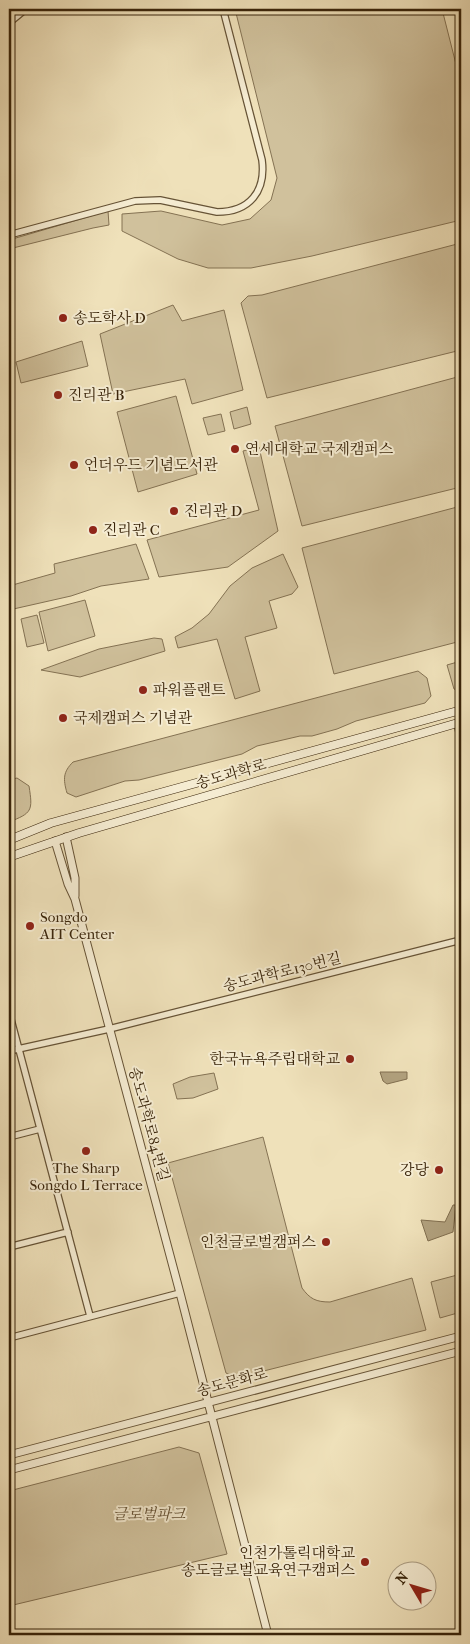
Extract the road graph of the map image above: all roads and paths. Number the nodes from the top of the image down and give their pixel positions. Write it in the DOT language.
graph roads {
  1 [pos="26,9"];
  2 [pos="223,9"];
  3 [pos="9,23"];
  4 [pos="9,235"];
  5 [pos="461,710"];
  6 [pos="459,723"];
  7 [pos="461,741"];
  8 [pos="66,837"];
  9 [pos="9,840"];
  10 [pos="55,841"];
  11 [pos="9,857"];
  12 [pos="75,899"];
  13 [pos="461,940"];
  14 [pos="9,1012"];
  15 [pos="109,1028"];
  16 [pos="18,1049"];
  17 [pos="9,1051"];
  18 [pos="40,1129"];
  19 [pos="9,1138"];
  20 [pos="68,1232"];
  21 [pos="9,1247"];
  22 [pos="180,1293"];
  23 [pos="90,1316"];
  24 [pos="461,1336"];
  25 [pos="9,1338"];
  26 [pos="461,1351"];
  27 [pos="208,1403"];
  28 [pos="211,1416"];
  29 [pos="9,1455"];
  30 [pos="9,1470"];
  31 [pos="268,1635"];
  1 -- 3 [label="street"];
  2 -- 4 [label="street"];
  5 -- 9 [label="main road, 송도과학로"];
  6 -- 7 [label="street"];
  6 -- 8 [label="main road, 송도과학로"];
  8 -- 10 [label="main road, 송도과학로"];
  8 -- 12 [label="street"];
  10 -- 11 [label="main road, 송도과학로"];
  10 -- 12 [label="street, 송도과학로84번길"];
  12 -- 15 [label="street, 송도과학로84번길"];
  13 -- 15 [label="street, 송도과학로130번길"];
  14 -- 16 [label="street"];
  15 -- 16 [label="street, 송도과학로130번길"];
  15 -- 22 [label="street, 송도과학로84번길"];
  16 -- 17 [label="street, 송도과학로130번길"];
  16 -- 18 [label="street"];
  18 -- 19 [label="street"];
  18 -- 20 [label="street"];
  20 -- 21 [label="street"];
  20 -- 23 [label="street"];
  22 -- 23 [label="street"];
  22 -- 27 [label="street, 송도과학로84번길"];
  23 -- 25 [label="street"];
  24 -- 27 [label="street, 송도문화로"];
  26 -- 28 [label="street, 송도문화로"];
  27 -- 28 [label="street, 송도과학로84번길"];
  27 -- 29 [label="street, 송도문화로"];
  28 -- 30 [label="street, 송도문화로"];
  28 -- 31 [label="street, 송도과학로84번길"];
}
